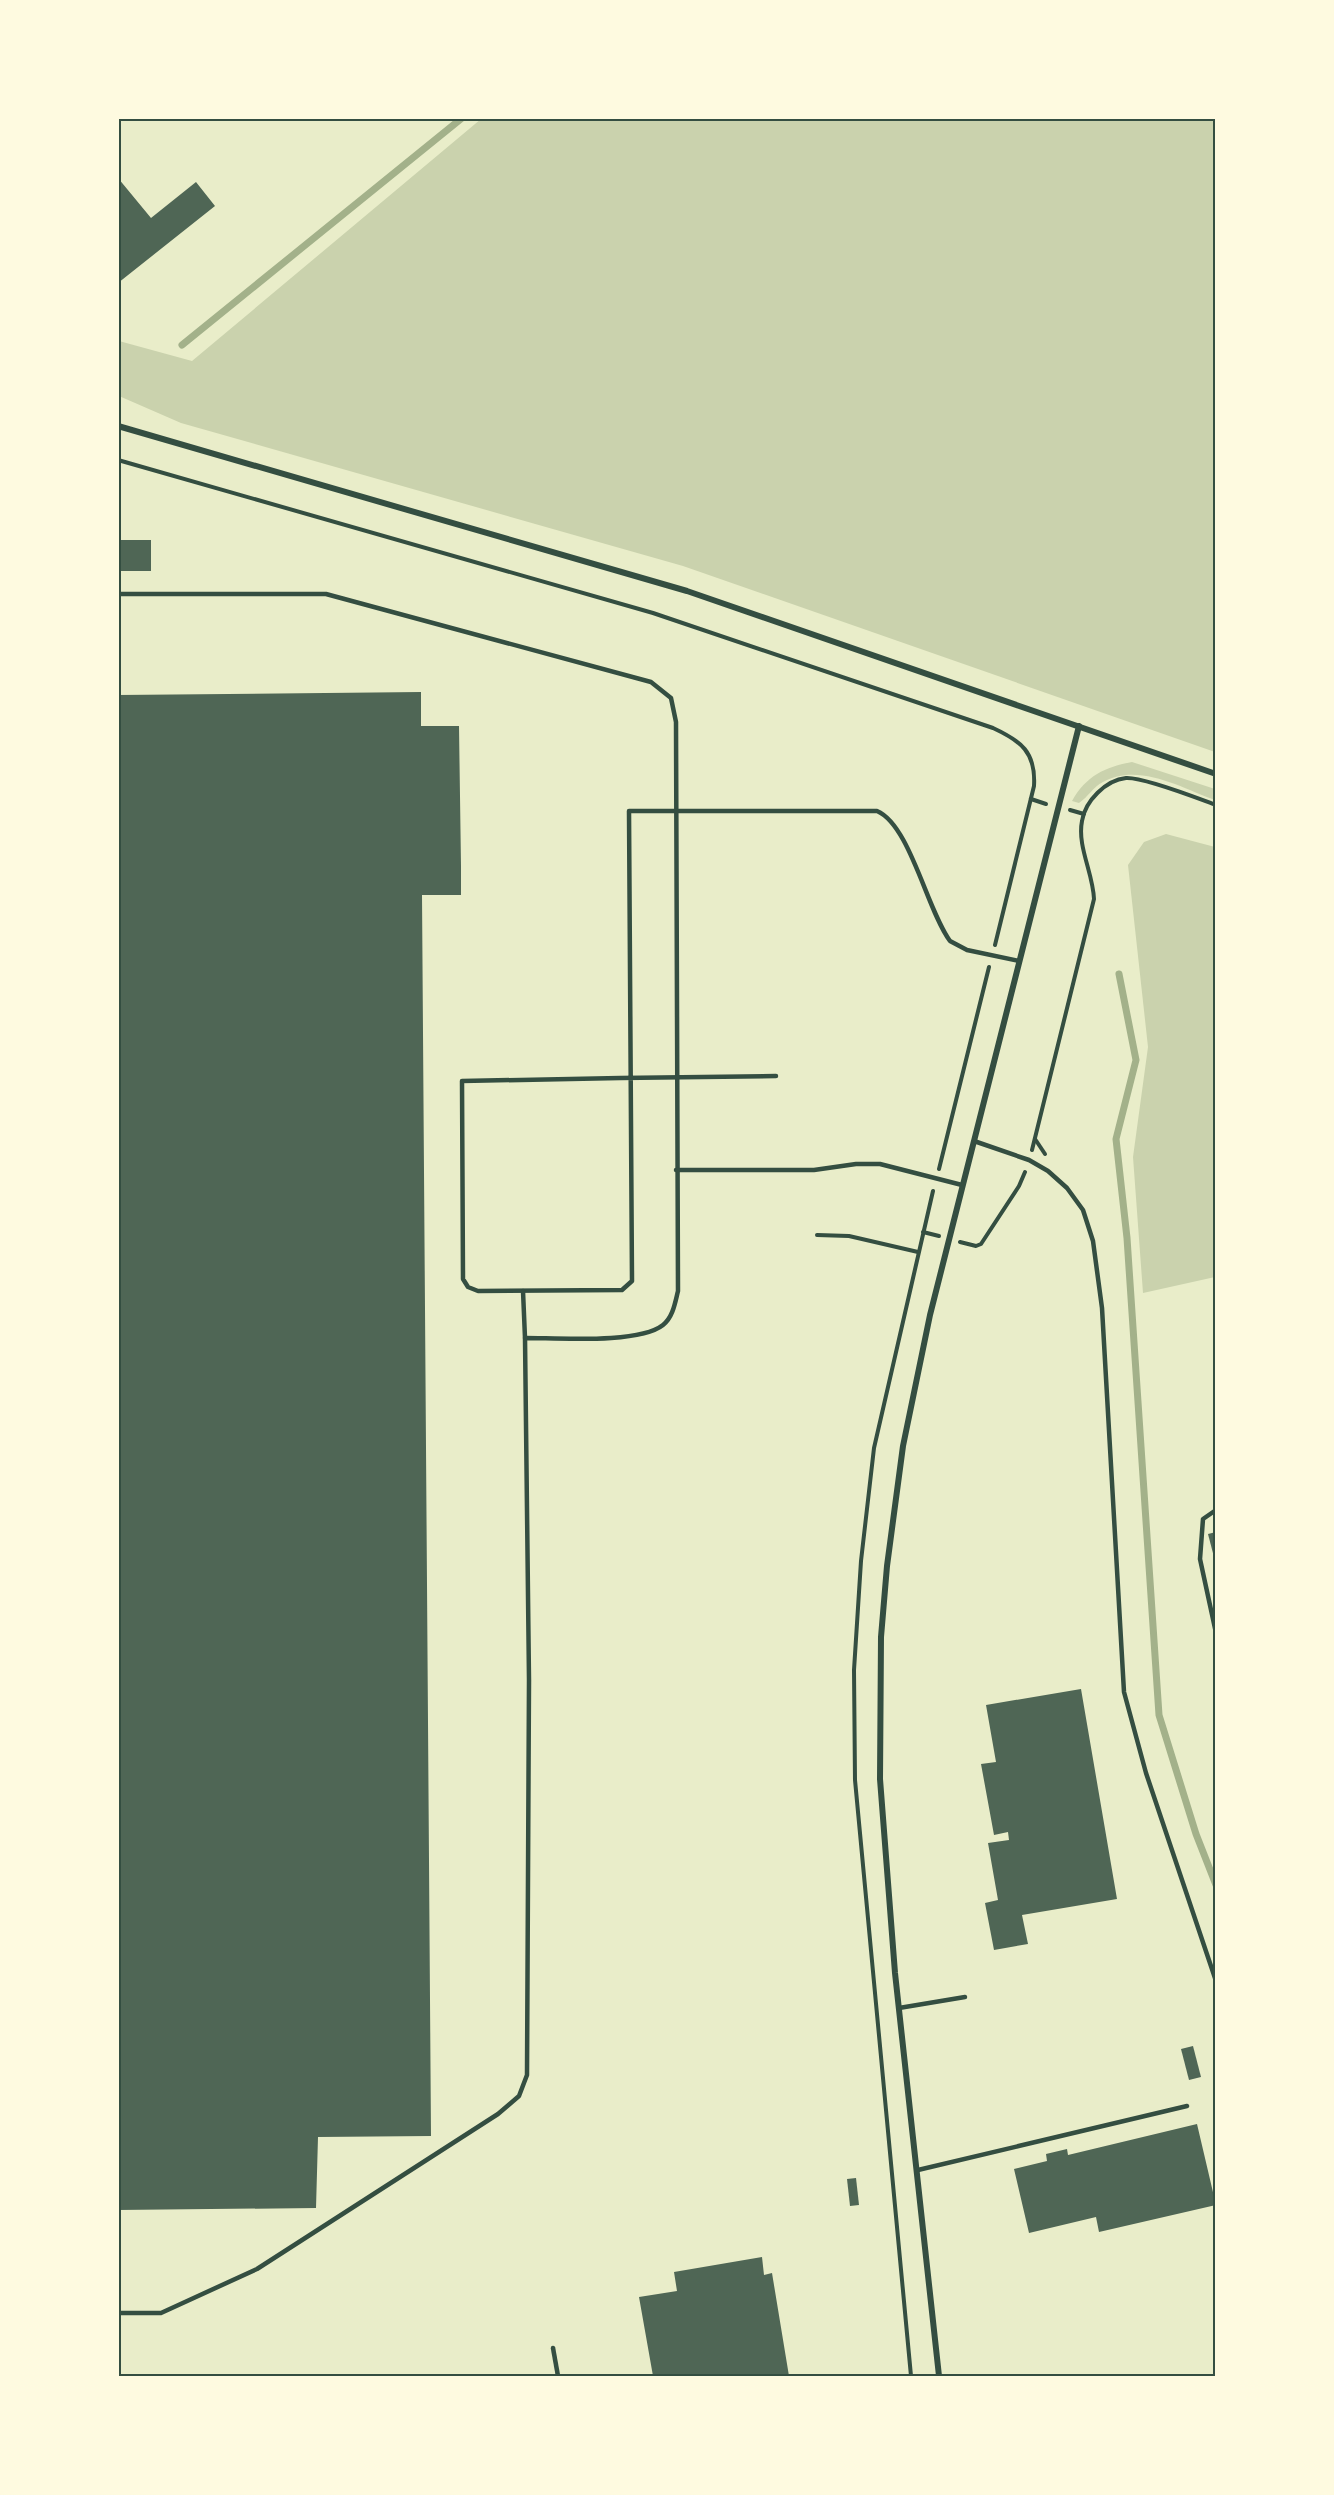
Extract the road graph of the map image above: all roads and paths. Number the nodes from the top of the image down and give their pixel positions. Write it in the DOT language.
graph roads {
  1 [pos="118,426"];
  2 [pos="118,459"];
  3 [pos="118,594"];
  4 [pos="1079,726"];
  5 [pos="1215,774"];
  6 [pos="1215,805"];
  7 [pos="676,810"];
  8 [pos="992,955"];
  9 [pos="1019,961"];
  10 [pos="776,1076"];
  11 [pos="676,1077"];
  12 [pos="631,1078"];
  13 [pos="974,1141"];
  14 [pos="1033,1148"];
  15 [pos="1026,1169"];
  16 [pos="676,1170"];
  17 [pos="937,1176"];
  18 [pos="962,1185"];
  19 [pos="817,1235"];
  20 [pos="976,1246"];
  21 [pos="918,1252"];
  22 [pos="523,1291"];
  23 [pos="525,1338"];
  24 [pos="1215,1509"];
  25 [pos="1215,1633"];
  26 [pos="1215,1981"];
  27 [pos="965,1997"];
  28 [pos="899,2008"];
  29 [pos="1187,2106"];
  30 [pos="918,2170"];
  31 [pos="118,2313"];
  32 [pos="553,2348"];
  33 [pos="558,2376"];
  34 [pos="911,2376"];
  35 [pos="939,2376"];
  1 -- 4 [label="street"];
  2 -- 8 [label="path"];
  3 -- 7 [label="lane"];
  4 -- 5 [label="street"];
  4 -- 9 [label="street"];
  6 -- 14 [label="path"];
  7 -- 8 [label="lane"];
  7 -- 11 [label="lane"];
  7 -- 12 [label="lane"];
  8 -- 9 [label="lane"];
  8 -- 17 [label="path"];
  9 -- 13 [label="street"];
  10 -- 11 [label="lane"];
  11 -- 12 [label="lane"];
  11 -- 16 [label="lane"];
  12 -- 22 [label="lane"];
  12 -- 22 [label="lane"];
  13 -- 18 [label="street"];
  13 -- 26 [label="lane"];
  15 -- 20 [label="path"];
  16 -- 17 [label="lane"];
  16 -- 23 [label="lane"];
  17 -- 18 [label="lane"];
  17 -- 21 [label="path"];
  18 -- 28 [label="street"];
  19 -- 21 [label="path"];
  21 -- 34 [label="path"];
  22 -- 23 [label="lane"];
  23 -- 31 [label="lane"];
  24 -- 25 [label="lane"];
  27 -- 28 [label="lane"];
  28 -- 30 [label="street"];
  29 -- 30 [label="lane"];
  30 -- 35 [label="street"];
  32 -- 33 [label="lane"];
}
